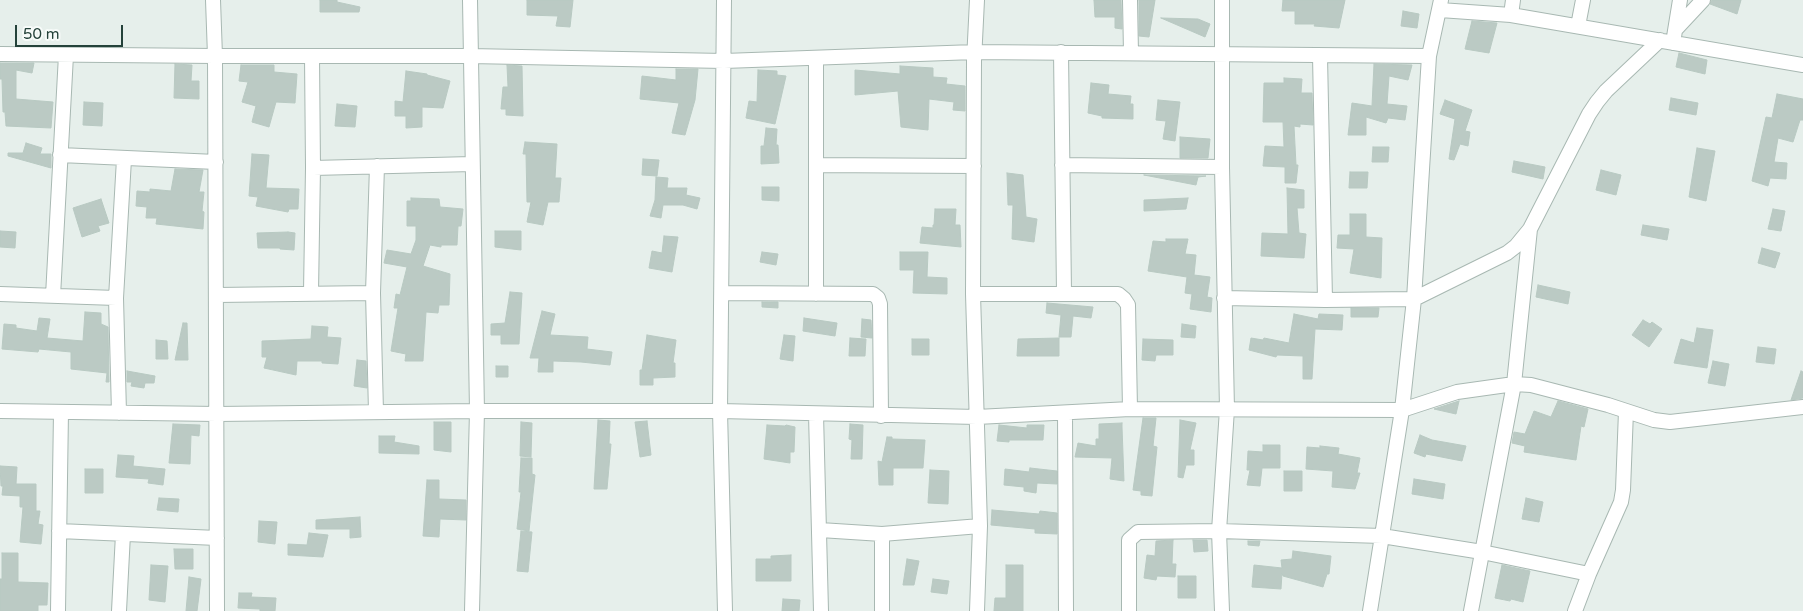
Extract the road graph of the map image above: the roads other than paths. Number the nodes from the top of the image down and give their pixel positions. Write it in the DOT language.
graph roads {
  1 [pos="213,0"];
  2 [pos="470,0"];
  3 [pos="724,0"];
  4 [pos="977,0"];
  5 [pos="1130,0"];
  6 [pos="1222,0"];
  7 [pos="1513,0"];
  8 [pos="1583,0"];
  9 [pos="1680,0"];
  10 [pos="1704,0"];
  11 [pos="1440,5"];
  12 [pos="1511,15"];
  13 [pos="1578,26"];
  14 [pos="1670,38"];
  15 [pos="975,52"];
  16 [pos="1061,52"];
  17 [pos="1131,53"];
  18 [pos="0,54"];
  19 [pos="1221,54"];
  20 [pos="66,55"];
  21 [pos="215,56"];
  22 [pos="312,56"];
  23 [pos="470,56"];
  24 [pos="1320,56"];
  25 [pos="1429,56"];
  26 [pos="816,58"];
  27 [pos="724,61"];
  28 [pos="1803,66"];
  29 [pos="60,155"];
  30 [pos="124,158"];
  31 [pos="216,162"];
  32 [pos="472,164"];
  33 [pos="816,165"];
  34 [pos="1062,165"];
  35 [pos="377,166"];
  36 [pos="974,166"];
  37 [pos="1222,167"];
  38 [pos="313,168"];
  39 [pos="1530,229"];
  40 [pos="311,292"];
  41 [pos="373,292"];
  42 [pos="722,293"];
  43 [pos="1064,293"];
  44 [pos="0,294"];
  45 [pos="816,294"];
  46 [pos="973,294"];
  47 [pos="216,295"];
  48 [pos="52,296"];
  49 [pos="116,298"];
  50 [pos="1224,298"];
  51 [pos="1414,299"];
  52 [pos="1325,300"];
  53 [pos="1514,384"];
  54 [pos="1803,408"];
  55 [pos="1130,409"];
  56 [pos="1227,409"];
  57 [pos="1402,410"];
  58 [pos="1626,410"];
  59 [pos="0,411"];
  60 [pos="477,411"];
  61 [pos="720,411"];
  62 [pos="61,412"];
  63 [pos="119,412"];
  64 [pos="376,412"];
  65 [pos="1065,413"];
  66 [pos="217,414"];
  67 [pos="816,414"];
  68 [pos="881,416"];
  69 [pos="977,417"];
  70 [pos="980,526"];
  71 [pos="820,530"];
  72 [pos="1219,530"];
  73 [pos="59,531"];
  74 [pos="123,534"];
  75 [pos="882,534"];
  76 [pos="1382,536"];
  77 [pos="217,538"];
  78 [pos="1482,552"];
  79 [pos="1589,574"];
  80 [pos="58,611"];
  81 [pos="119,611"];
  82 [pos="217,611"];
  83 [pos="472,611"];
  84 [pos="725,611"];
  85 [pos="821,611"];
  86 [pos="882,611"];
  87 [pos="977,611"];
  88 [pos="1066,611"];
  89 [pos="1129,611"];
  90 [pos="1222,611"];
  91 [pos="1370,611"];
  92 [pos="1471,611"];
  93 [pos="1575,611"];
  1 -- 21 [label="street"];
  2 -- 23 [label="street"];
  3 -- 27 [label="street"];
  4 -- 15 [label="street"];
  5 -- 17 [label="street"];
  6 -- 19 [label="street"];
  7 -- 12 [label="street"];
  8 -- 13 [label="street"];
  9 -- 14 [label="street"];
  10 -- 14 [label="street"];
  11 -- 12 [label="street"];
  11 -- 25 [label="street"];
  12 -- 13 [label="street"];
  13 -- 14 [label="street"];
  14 -- 28 [label="street"];
  14 -- 39 [label="street"];
  15 -- 16 [label="street"];
  15 -- 26 [label="street"];
  15 -- 36 [label="street"];
  16 -- 17 [label="street"];
  16 -- 34 [label="street"];
  17 -- 19 [label="street"];
  18 -- 20 [label="street"];
  19 -- 24 [label="street"];
  19 -- 37 [label="street"];
  20 -- 21 [label="street"];
  20 -- 29 [label="street"];
  21 -- 22 [label="street"];
  21 -- 31 [label="street"];
  22 -- 23 [label="street"];
  22 -- 38 [label="street"];
  23 -- 27 [label="street"];
  23 -- 32 [label="street"];
  24 -- 25 [label="street"];
  24 -- 52 [label="street"];
  25 -- 51 [label="street"];
  26 -- 27 [label="street"];
  26 -- 33 [label="street"];
  27 -- 42 [label="street"];
  29 -- 30 [label="street"];
  29 -- 48 [label="street"];
  30 -- 31 [label="street"];
  30 -- 49 [label="street"];
  31 -- 47 [label="street"];
  32 -- 35 [label="street"];
  32 -- 60 [label="street"];
  33 -- 36 [label="street"];
  33 -- 45 [label="street"];
  34 -- 37 [label="street"];
  34 -- 43 [label="street"];
  35 -- 38 [label="street"];
  35 -- 41 [label="street"];
  36 -- 46 [label="street"];
  37 -- 50 [label="street"];
  38 -- 40 [label="street"];
  39 -- 51 [label="street"];
  39 -- 53 [label="street"];
  40 -- 41 [label="street"];
  40 -- 47 [label="street"];
  41 -- 64 [label="street"];
  42 -- 45 [label="street"];
  42 -- 61 [label="street"];
  43 -- 46 [label="street"];
  43 -- 55 [label="street"];
  44 -- 48 [label="street"];
  45 -- 68 [label="street"];
  46 -- 69 [label="street"];
  47 -- 66 [label="street"];
  48 -- 49 [label="street"];
  49 -- 63 [label="street"];
  50 -- 52 [label="street"];
  50 -- 56 [label="street"];
  51 -- 52 [label="street"];
  51 -- 57 [label="street"];
  53 -- 57 [label="street"];
  53 -- 58 [label="street"];
  53 -- 78 [label="street"];
  54 -- 58 [label="street"];
  55 -- 56 [label="street"];
  55 -- 65 [label="street"];
  56 -- 57 [label="street"];
  56 -- 72 [label="street"];
  57 -- 76 [label="street"];
  58 -- 79 [label="street"];
  59 -- 62 [label="street"];
  60 -- 61 [label="street"];
  60 -- 64 [label="street"];
  60 -- 83 [label="street"];
  61 -- 67 [label="street"];
  61 -- 84 [label="street"];
  62 -- 63 [label="street"];
  62 -- 73 [label="street"];
  63 -- 66 [label="street"];
  64 -- 66 [label="street"];
  65 -- 69 [label="street"];
  65 -- 88 [label="street"];
  66 -- 77 [label="street"];
  67 -- 68 [label="street"];
  67 -- 71 [label="street"];
  68 -- 69 [label="street"];
  69 -- 70 [label="street"];
  70 -- 75 [label="street"];
  70 -- 87 [label="street"];
  71 -- 75 [label="street"];
  71 -- 85 [label="street"];
  72 -- 76 [label="street"];
  72 -- 89 [label="street"];
  72 -- 90 [label="street"];
  73 -- 74 [label="street"];
  73 -- 80 [label="street"];
  74 -- 77 [label="street"];
  74 -- 81 [label="street"];
  75 -- 86 [label="street"];
  76 -- 78 [label="street"];
  76 -- 91 [label="street"];
  77 -- 82 [label="street"];
  78 -- 79 [label="street"];
  78 -- 92 [label="street"];
  79 -- 93 [label="street"];
}
